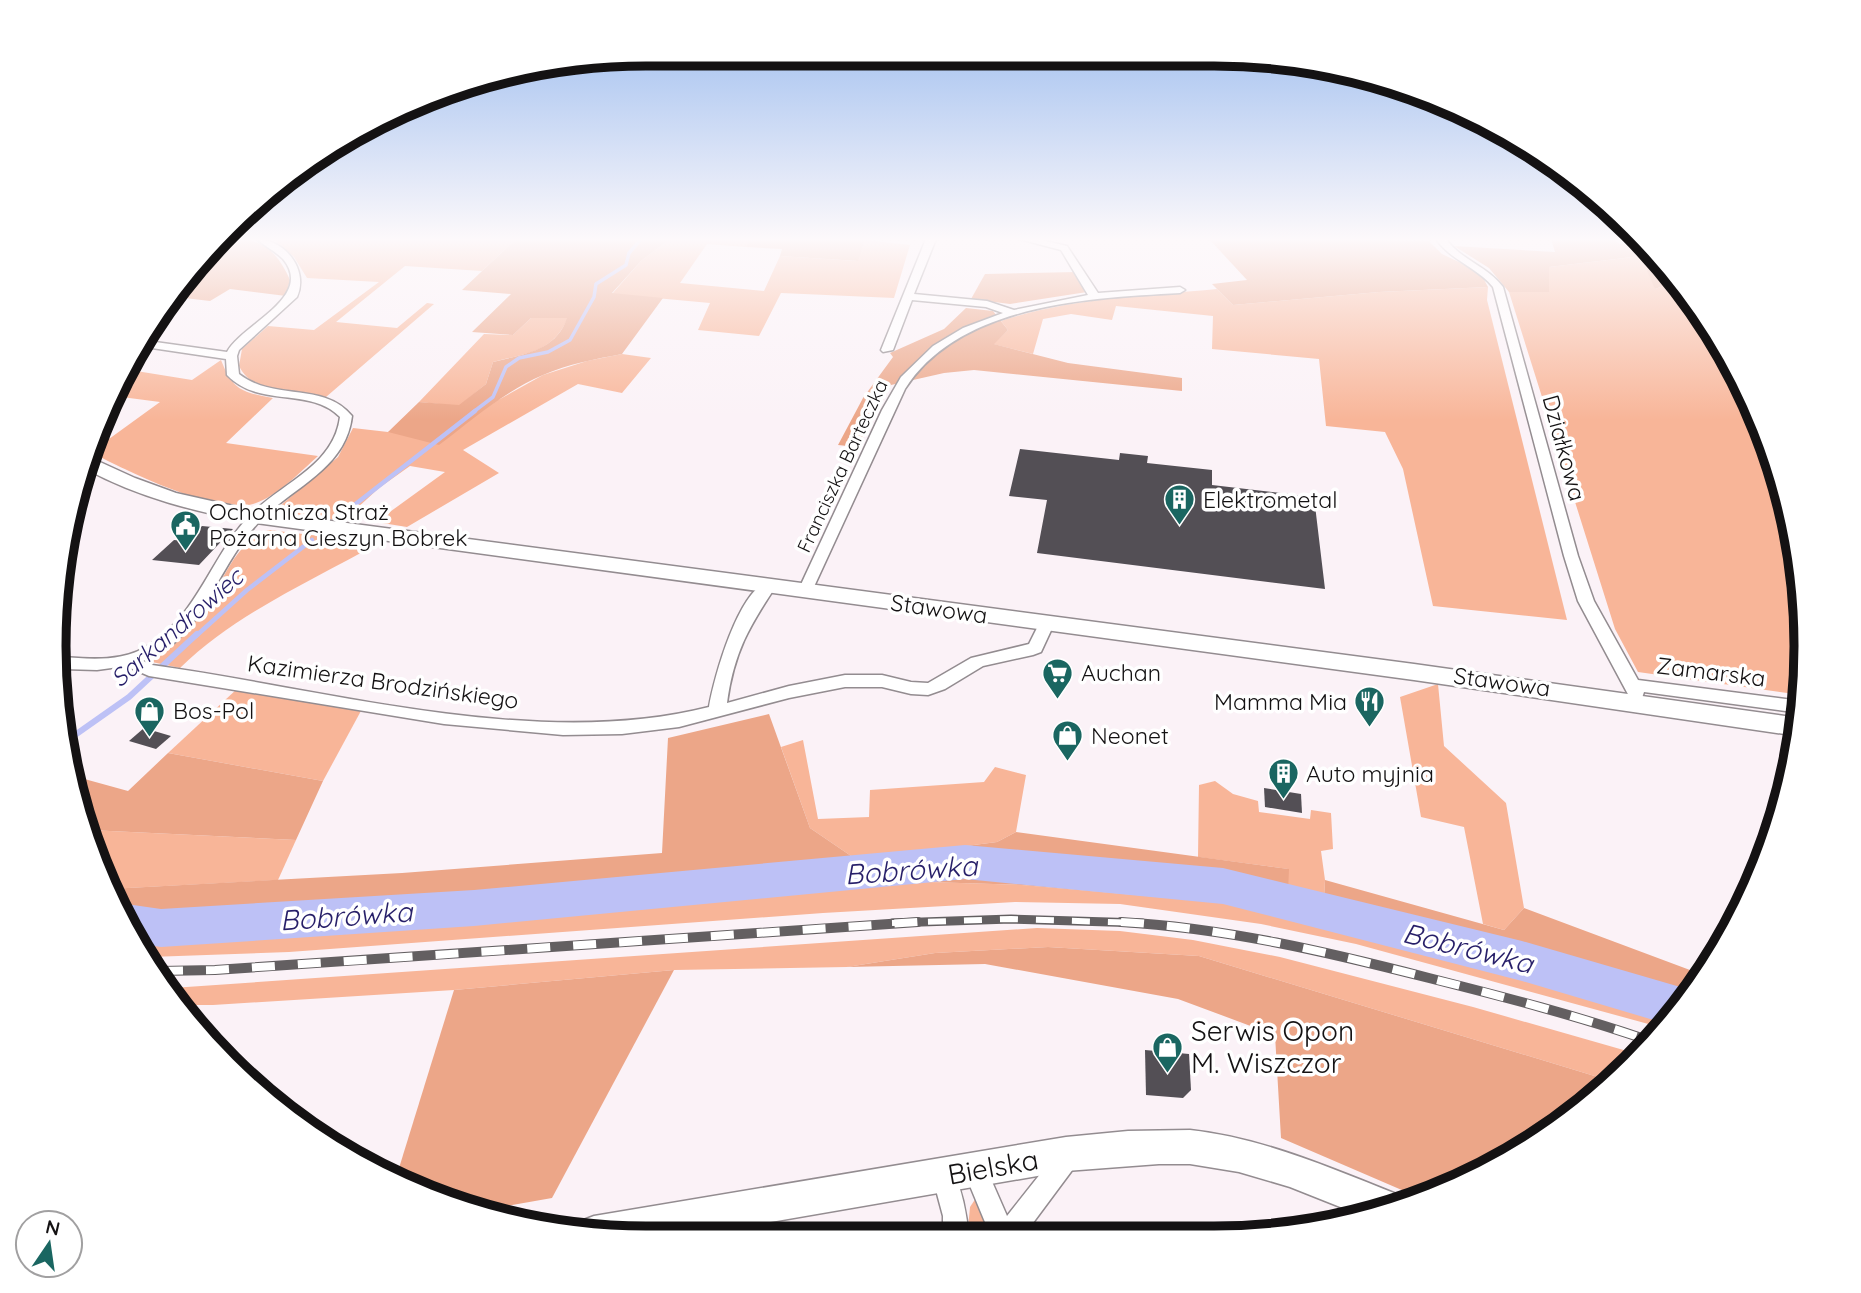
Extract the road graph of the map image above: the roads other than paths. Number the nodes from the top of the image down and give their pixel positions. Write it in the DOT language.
graph roads {
  1 [pos="288,299"];
  2 [pos="906,299"];
  3 [pos="940,299"];
  4 [pos="1076,299"];
  5 [pos="1500,299"];
  6 [pos="1011,312"];
  7 [pos="151,345"];
  8 [pos="887,350"];
  9 [pos="231,356"];
  10 [pos="95,466"];
  11 [pos="256,517"];
  12 [pos="769,586"];
  13 [pos="805,591"];
  14 [pos="1046,624"];
  15 [pos="128,661"];
  16 [pos="67,663"];
  17 [pos="1636,694"];
  18 [pos="1791,706"];
  19 [pos="717,712"];
  20 [pos="1789,725"];
  21 [pos="1070,1155"];
  22 [pos="960,1172"];
  23 [pos="1375,1204"];
  24 [pos="642,1226"];
  25 [pos="955,1226"];
  26 [pos="996,1226"];
  27 [pos="1015,1226"];
  1 -- 9 [label="street"];
  2 -- 8 [label="street, Franciszka Barteczka"];
  3 -- 6 [label="street"];
  4 -- 6 [label="street"];
  5 -- 17 [label="street, Działkowa"];
  6 -- 13 [label="street, Franciszka Barteczka"];
  7 -- 9 [label="street"];
  9 -- 11 [label="street"];
  10 -- 11 [label="street, Stawowa"];
  11 -- 12 [label="street, Stawowa"];
  11 -- 15 [label="street"];
  12 -- 13 [label="street, Stawowa"];
  12 -- 19 [label="street"];
  13 -- 14 [label="street, Stawowa"];
  14 -- 17 [label="street, Stawowa"];
  14 -- 19 [label="street, Kazimierza Brodzińskiego"];
  15 -- 16 [label="street, Kazimierza Brodzińskiego"];
  15 -- 19 [label="street, Kazimierza Brodzińskiego"];
  17 -- 18 [label="street, Zamarska"];
  17 -- 20 [label="street, Stawowa"];
  21 -- 22 [label="street, Bielska"];
  21 -- 23 [label="street, Bielska"];
  21 -- 27 [label="street"];
  22 -- 24 [label="street, Bielska"];
  22 -- 25 [label="street"];
  22 -- 26 [label="street"];
}
